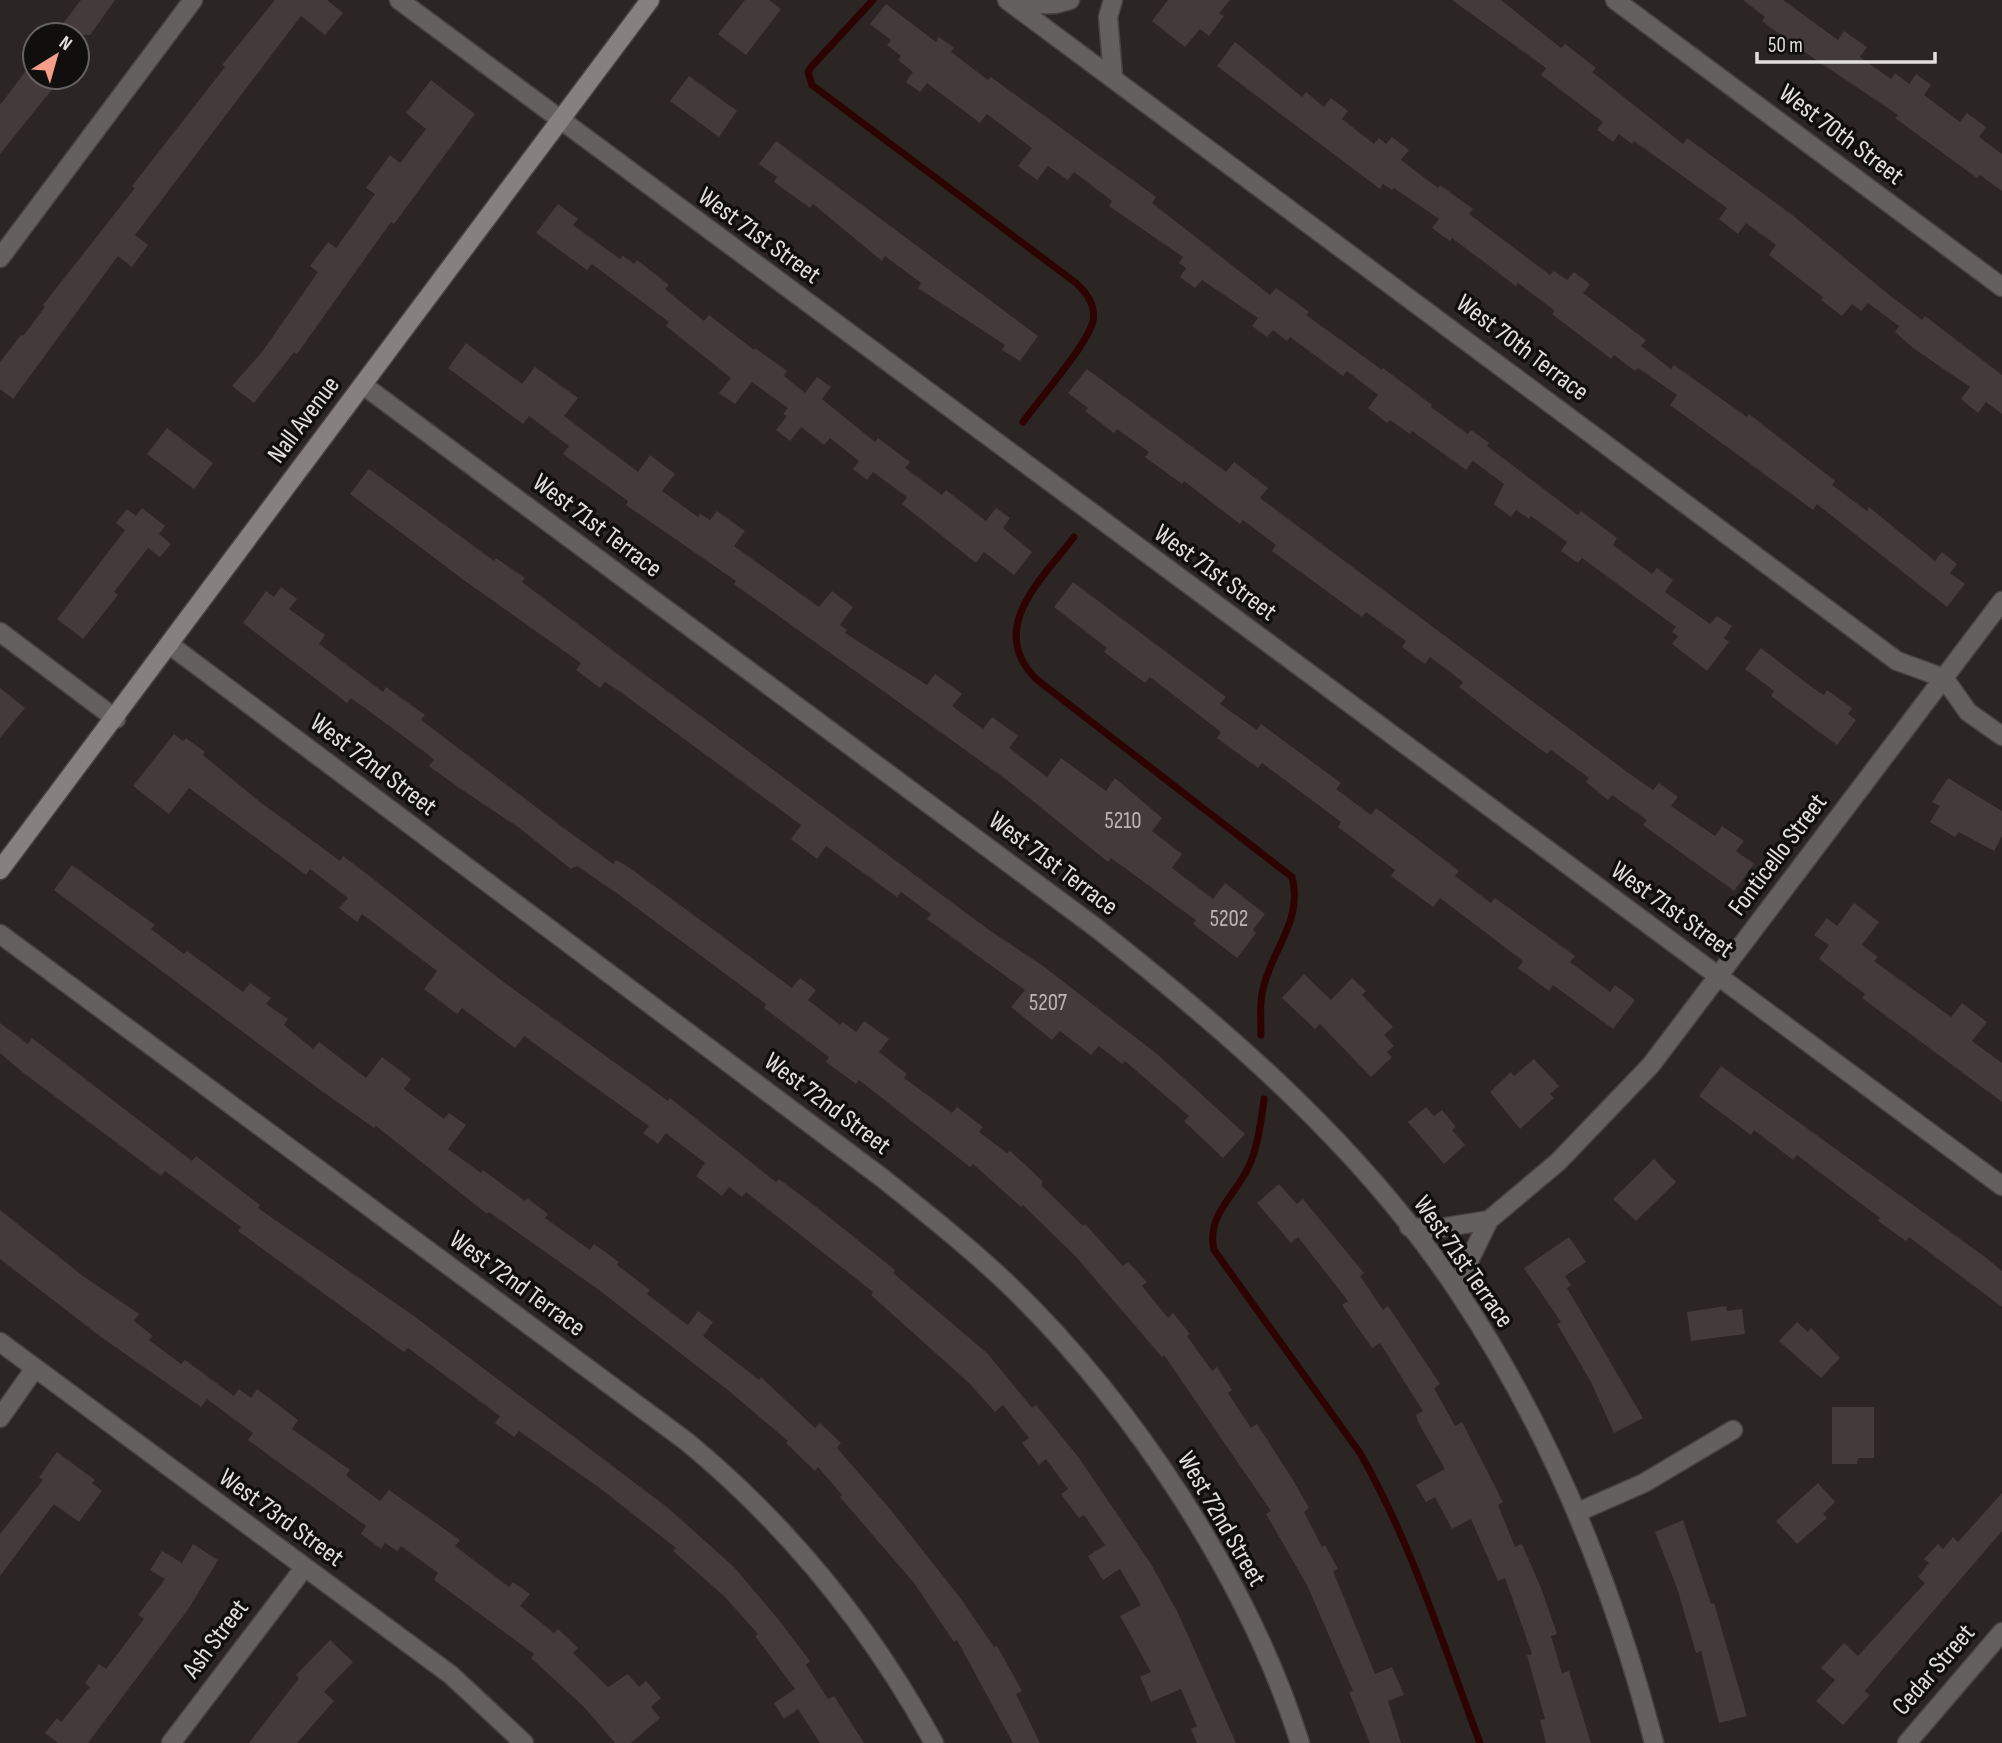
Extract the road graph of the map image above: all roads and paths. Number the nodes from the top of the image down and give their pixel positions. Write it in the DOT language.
graph roads {
  1 [pos="193,0"];
  2 [pos="399,0"];
  3 [pos="650,0"];
  4 [pos="1070,0"];
  5 [pos="1113,0"];
  6 [pos="1615,0"];
  7 [pos="1011,2"];
  8 [pos="1113,76"];
  9 [pos="559,121"];
  10 [pos="0,258"];
  11 [pos="2002,287"];
  12 [pos="363,385"];
  13 [pos="2002,601"];
  14 [pos="0,632"];
  15 [pos="170,645"];
  16 [pos="1944,678"];
  17 [pos="116,719"];
  18 [pos="2002,736"];
  19 [pos="0,870"];
  20 [pos="0,934"];
  21 [pos="1719,977"];
  22 [pos="2002,1186"];
  23 [pos="1489,1220"];
  24 [pos="1409,1227"];
  25 [pos="1458,1292"];
  26 [pos="0,1342"];
  27 [pos="35,1368"];
  28 [pos="0,1418"];
  29 [pos="1732,1430"];
  30 [pos="1578,1512"];
  31 [pos="304,1568"];
  32 [pos="2002,1632"];
  33 [pos="170,1743"];
  34 [pos="524,1743"];
  35 [pos="934,1743"];
  36 [pos="1300,1743"];
  37 [pos="1654,1743"];
  38 [pos="1907,1743"];
  1 -- 10 [label="street"];
  2 -- 9 [label="street, West 71st Street"];
  3 -- 9 [label="main road, Nall Avenue"];
  4 -- 7 [label="street"];
  5 -- 8 [label="street"];
  6 -- 11 [label="street, West 70th Street"];
  7 -- 8 [label="street, West 70th Terrace"];
  8 -- 16 [label="street, West 70th Terrace"];
  9 -- 12 [label="main road, Nall Avenue"];
  9 -- 21 [label="street, West 71st Street"];
  12 -- 15 [label="main road, Nall Avenue"];
  12 -- 24 [label="street, West 71st Terrace"];
  13 -- 16 [label="street, Fonticello Street"];
  14 -- 17 [label="street"];
  15 -- 17 [label="main road, Nall Avenue"];
  15 -- 36 [label="street, West 72nd Street"];
  16 -- 18 [label="street"];
  16 -- 21 [label="street, Fonticello Street"];
  17 -- 19 [label="main road, Nall Avenue"];
  20 -- 35 [label="street, West 72nd Terrace"];
  21 -- 22 [label="street, West 71st Street"];
  21 -- 23 [label="street, Fonticello Street"];
  23 -- 24 [label="street"];
  23 -- 25 [label="street, Fonticello Street"];
  24 -- 25 [label="street, West 71st Terrace"];
  25 -- 30 [label="street, West 71st Terrace"];
  26 -- 27 [label="street, West 73rd Street"];
  27 -- 28 [label="street"];
  27 -- 31 [label="street, West 73rd Street"];
  29 -- 30 [label="street"];
  30 -- 37 [label="street, West 71st Terrace"];
  31 -- 33 [label="street, Ash Street"];
  31 -- 34 [label="street, West 73rd Street"];
  32 -- 38 [label="street, Cedar Street"];
}
